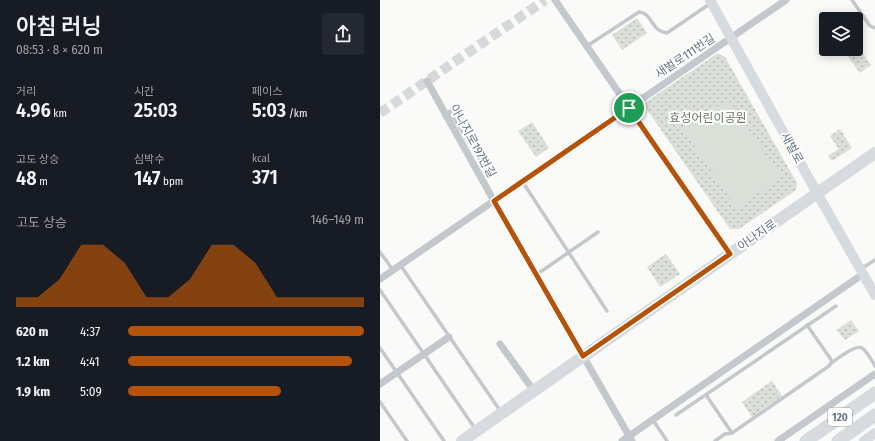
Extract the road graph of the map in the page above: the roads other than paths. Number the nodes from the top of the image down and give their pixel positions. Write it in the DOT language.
graph roads {
  1 [pos="555,0"];
  2 [pos="786,0"];
  3 [pos="852,0"];
  4 [pos="711,2"];
  5 [pos="875,28"];
  6 [pos="731,38"];
  7 [pos="587,46"];
  8 [pos="427,81"];
  9 [pos="629,108"];
  10 [pos="446,116"];
  11 [pos="875,153"];
  12 [pos="484,163"];
  13 [pos="522,181"];
  14 [pos="817,193"];
  15 [pos="494,201"];
  16 [pos="598,232"];
  17 [pos="380,252"];
  18 [pos="568,253"];
  19 [pos="730,254"];
  20 [pos="875,260"];
  21 [pos="400,265"];
  22 [pos="393,270"];
  23 [pos="862,272"];
  24 [pos="536,275"];
  25 [pos="380,279"];
  26 [pos="380,290"];
  27 [pos="875,295"];
  28 [pos="836,306"];
  29 [pos="607,311"];
  30 [pos="807,325"];
  31 [pos="449,336"];
  32 [pos="500,344"];
  33 [pos="380,348"];
  34 [pos="424,354"];
  35 [pos="583,356"];
  36 [pos="830,364"];
  37 [pos="875,366"];
  38 [pos="397,373"];
  39 [pos="875,374"];
  40 [pos="380,384"];
  41 [pos="534,391"];
  42 [pos="875,393"];
  43 [pos="706,395"];
  44 [pos="380,402"];
  45 [pos="502,413"];
  46 [pos="676,415"];
  47 [pos="875,415"];
  48 [pos="653,420"];
  49 [pos="476,431"];
  50 [pos="732,433"];
  51 [pos="875,434"];
  52 [pos="630,439"];
  53 [pos="407,441"];
  54 [pos="444,441"];
  55 [pos="462,441"];
  56 [pos="622,441"];
  57 [pos="667,441"];
  58 [pos="715,441"];
  59 [pos="778,441"];
  60 [pos="806,441"];
  61 [pos="838,441"];
  62 [pos="864,441"];
  1 -- 7 [label="street"];
  2 -- 6 [label="street, 새벌로111번길"];
  3 -- 5 [label="lane"];
  4 -- 6 [label="street, 새벌로"];
  4 -- 7 [label="lane"];
  6 -- 9 [label="street, 새벌로111번길"];
  6 -- 14 [label="street, 새벌로"];
  7 -- 9 [label="street"];
  8 -- 10 [label="street, 아나지로197번길"];
  9 -- 13 [label="street, 새벌로111번길"];
  9 -- 19 [label="street"];
  10 -- 12 [label="street"];
  10 -- 15 [label="street, 아나지로197번길"];
  11 -- 14 [label="main road, 아나지로"];
  13 -- 15 [label="street, 새벌로111번길"];
  13 -- 18 [label="lane"];
  14 -- 19 [label="main road, 아나지로"];
  14 -- 23 [label="street, 새벌로"];
  15 -- 21 [label="street, 새벌로111번길"];
  15 -- 24 [label="street, 아나지로197번길"];
  16 -- 18 [label="lane"];
  17 -- 22 [label="lane"];
  18 -- 24 [label="lane"];
  18 -- 29 [label="lane"];
  19 -- 35 [label="main road, 아나지로"];
  20 -- 23 [label="lane"];
  21 -- 22 [label="street, 새벌로111번길"];
  21 -- 31 [label="lane"];
  22 -- 25 [label="street, 새벌로111번길"];
  23 -- 27 [label="street, 새벌로"];
  23 -- 48 [label="street"];
  24 -- 35 [label="street, 아나지로197번길"];
  26 -- 34 [label="lane"];
  28 -- 30 [label="lane"];
  30 -- 36 [label="lane"];
  30 -- 43 [label="lane"];
  31 -- 34 [label="street"];
  31 -- 45 [label="lane"];
  32 -- 41 [label="street"];
  33 -- 38 [label="lane"];
  34 -- 38 [label="street"];
  34 -- 49 [label="lane"];
  35 -- 41 [label="main road, 아나지로"];
  35 -- 52 [label="street, 아나지로197번길"];
  36 -- 37 [label="lane"];
  36 -- 50 [label="lane"];
  38 -- 40 [label="street"];
  38 -- 54 [label="lane"];
  39 -- 59 [label="street"];
  41 -- 45 [label="main road, 아나지로"];
  42 -- 60 [label="highway, 120"];
  43 -- 46 [label="lane"];
  43 -- 50 [label="lane"];
  44 -- 53 [label="lane"];
  45 -- 49 [label="main road, 아나지로"];
  47 -- 61 [label="highway, 120"];
  48 -- 52 [label="street"];
  48 -- 57 [label="lane"];
  49 -- 55 [label="main road, 아나지로"];
  50 -- 58 [label="lane"];
  51 -- 62 [label="street"];
  52 -- 56 [label="street"];
}
